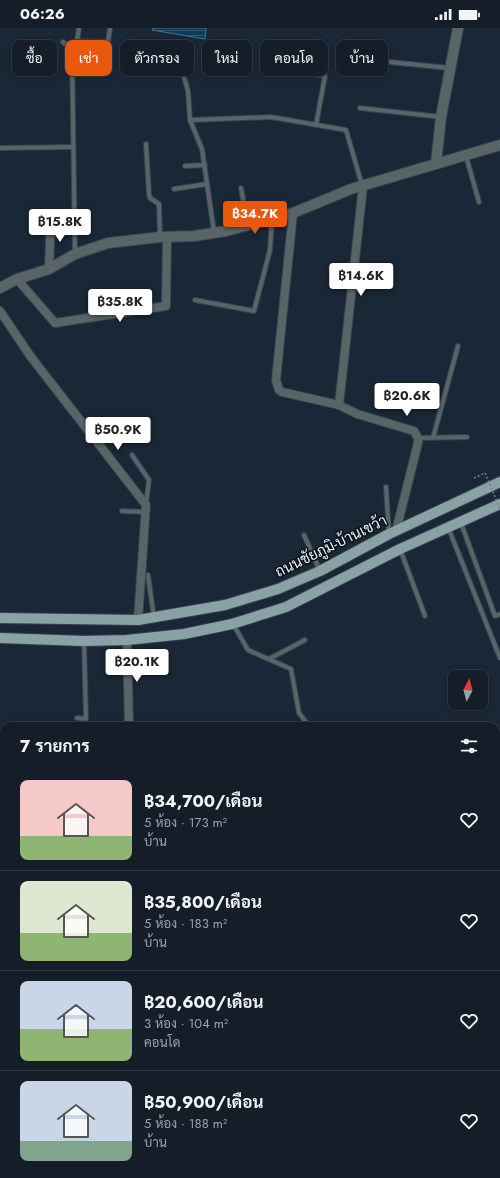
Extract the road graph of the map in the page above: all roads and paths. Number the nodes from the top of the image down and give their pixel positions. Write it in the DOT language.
graph roads {
  1 [pos="79,28"];
  2 [pos="110,28"];
  3 [pos="458,28"];
  4 [pos="78,40"];
  5 [pos="108,40"];
  6 [pos="388,62"];
  7 [pos="450,68"];
  8 [pos="73,76"];
  9 [pos="184,76"];
  10 [pos="325,76"];
  11 [pos="360,108"];
  12 [pos="441,117"];
  13 [pos="190,120"];
  14 [pos="316,125"];
  15 [pos="146,144"];
  16 [pos="500,145"];
  17 [pos="74,147"];
  18 [pos="0,148"];
  19 [pos="466,155"];
  20 [pos="436,164"];
  21 [pos="205,165"];
  22 [pos="185,166"];
  23 [pos="207,184"];
  24 [pos="363,186"];
  25 [pos="174,188"];
  26 [pos="241,188"];
  27 [pos="479,202"];
  28 [pos="293,213"];
  29 [pos="51,215"];
  30 [pos="272,218"];
  31 [pos="248,225"];
  32 [pos="214,232"];
  33 [pos="164,236"];
  34 [pos="75,254"];
  35 [pos="49,269"];
  36 [pos="17,279"];
  37 [pos="0,288"];
  38 [pos="195,300"];
  39 [pos="0,311"];
  40 [pos="458,346"];
  41 [pos="339,405"];
  42 [pos="467,437"];
  43 [pos="418,438"];
  44 [pos="433,438"];
  45 [pos="132,455"];
  46 [pos="474,478"];
  47 [pos="500,482"];
  48 [pos="386,487"];
  49 [pos="500,504"];
  50 [pos="146,508"];
  51 [pos="500,509"];
  52 [pos="122,511"];
  53 [pos="460,523"];
  54 [pos="447,527"];
  55 [pos="392,533"];
  56 [pos="304,536"];
  57 [pos="400,549"];
  58 [pos="320,571"];
  59 [pos="148,575"];
  60 [pos="500,614"];
  61 [pos="425,616"];
  62 [pos="0,618"];
  63 [pos="154,618"];
  64 [pos="138,620"];
  65 [pos="232,624"];
  66 [pos="0,638"];
  67 [pos="127,640"];
  68 [pos="305,640"];
  69 [pos="84,641"];
  70 [pos="500,658"];
  71 [pos="269,659"];
  72 [pos="78,718"];
  73 [pos="129,722"];
  74 [pos="306,722"];
  1 -- 4 [label="lane"];
  2 -- 5 [label="lane"];
  3 -- 7 [label="street"];
  6 -- 7 [label="lane"];
  7 -- 12 [label="street"];
  8 -- 17 [label="lane"];
  9 -- 13 [label="lane"];
  10 -- 14 [label="lane"];
  11 -- 12 [label="lane"];
  12 -- 20 [label="street"];
  13 -- 14 [label="lane"];
  13 -- 21 [label="lane"];
  14 -- 24 [label="lane"];
  15 -- 33 [label="lane"];
  16 -- 19 [label="street"];
  17 -- 18 [label="lane"];
  17 -- 34 [label="lane"];
  19 -- 20 [label="street"];
  19 -- 27 [label="lane"];
  20 -- 24 [label="street"];
  21 -- 22 [label="lane"];
  21 -- 23 [label="lane"];
  23 -- 25 [label="lane"];
  23 -- 32 [label="lane"];
  24 -- 28 [label="street"];
  24 -- 41 [label="street"];
  26 -- 31 [label="lane"];
  28 -- 30 [label="street"];
  28 -- 41 [label="street"];
  29 -- 35 [label="street"];
  30 -- 31 [label="street"];
  30 -- 38 [label="lane"];
  31 -- 32 [label="street"];
  32 -- 33 [label="street"];
  33 -- 34 [label="street"];
  33 -- 36 [label="street"];
  34 -- 35 [label="street"];
  35 -- 36 [label="street"];
  36 -- 37 [label="street"];
  39 -- 50 [label="street"];
  40 -- 44 [label="lane"];
  41 -- 43 [label="street"];
  42 -- 44 [label="lane"];
  43 -- 44 [label="lane"];
  43 -- 55 [label="street"];
  45 -- 50 [label="lane"];
  46 -- 51 [label="path, bridge"];
  47 -- 55 [label="main road, ถนนชัยภูมิ-บ้านเขว้า"];
  48 -- 55 [label="lane"];
  49 -- 53 [label="main road"];
  50 -- 52 [label="lane"];
  50 -- 64 [label="street"];
  53 -- 54 [label="main road"];
  53 -- 60 [label="lane"];
  54 -- 57 [label="main road"];
  54 -- 70 [label="lane"];
  55 -- 58 [label="main road, ถนนชัยภูมิ-บ้านเขว้า"];
  56 -- 58 [label="lane"];
  57 -- 61 [label="lane"];
  57 -- 65 [label="main road"];
  58 -- 63 [label="main road, ถนนชัยภูมิ-บ้านเขว้า"];
  59 -- 63 [label="lane"];
  62 -- 64 [label="main road, ถนนชัยภูมิ-บ้านเขว้า"];
  63 -- 64 [label="main road, ถนนชัยภูมิ-บ้านเขว้า"];
  65 -- 67 [label="main road"];
  65 -- 71 [label="lane"];
  66 -- 69 [label="main road"];
  67 -- 69 [label="main road"];
  67 -- 73 [label="street"];
  68 -- 71 [label="lane"];
  69 -- 72 [label="lane"];
  71 -- 74 [label="lane"];
}
